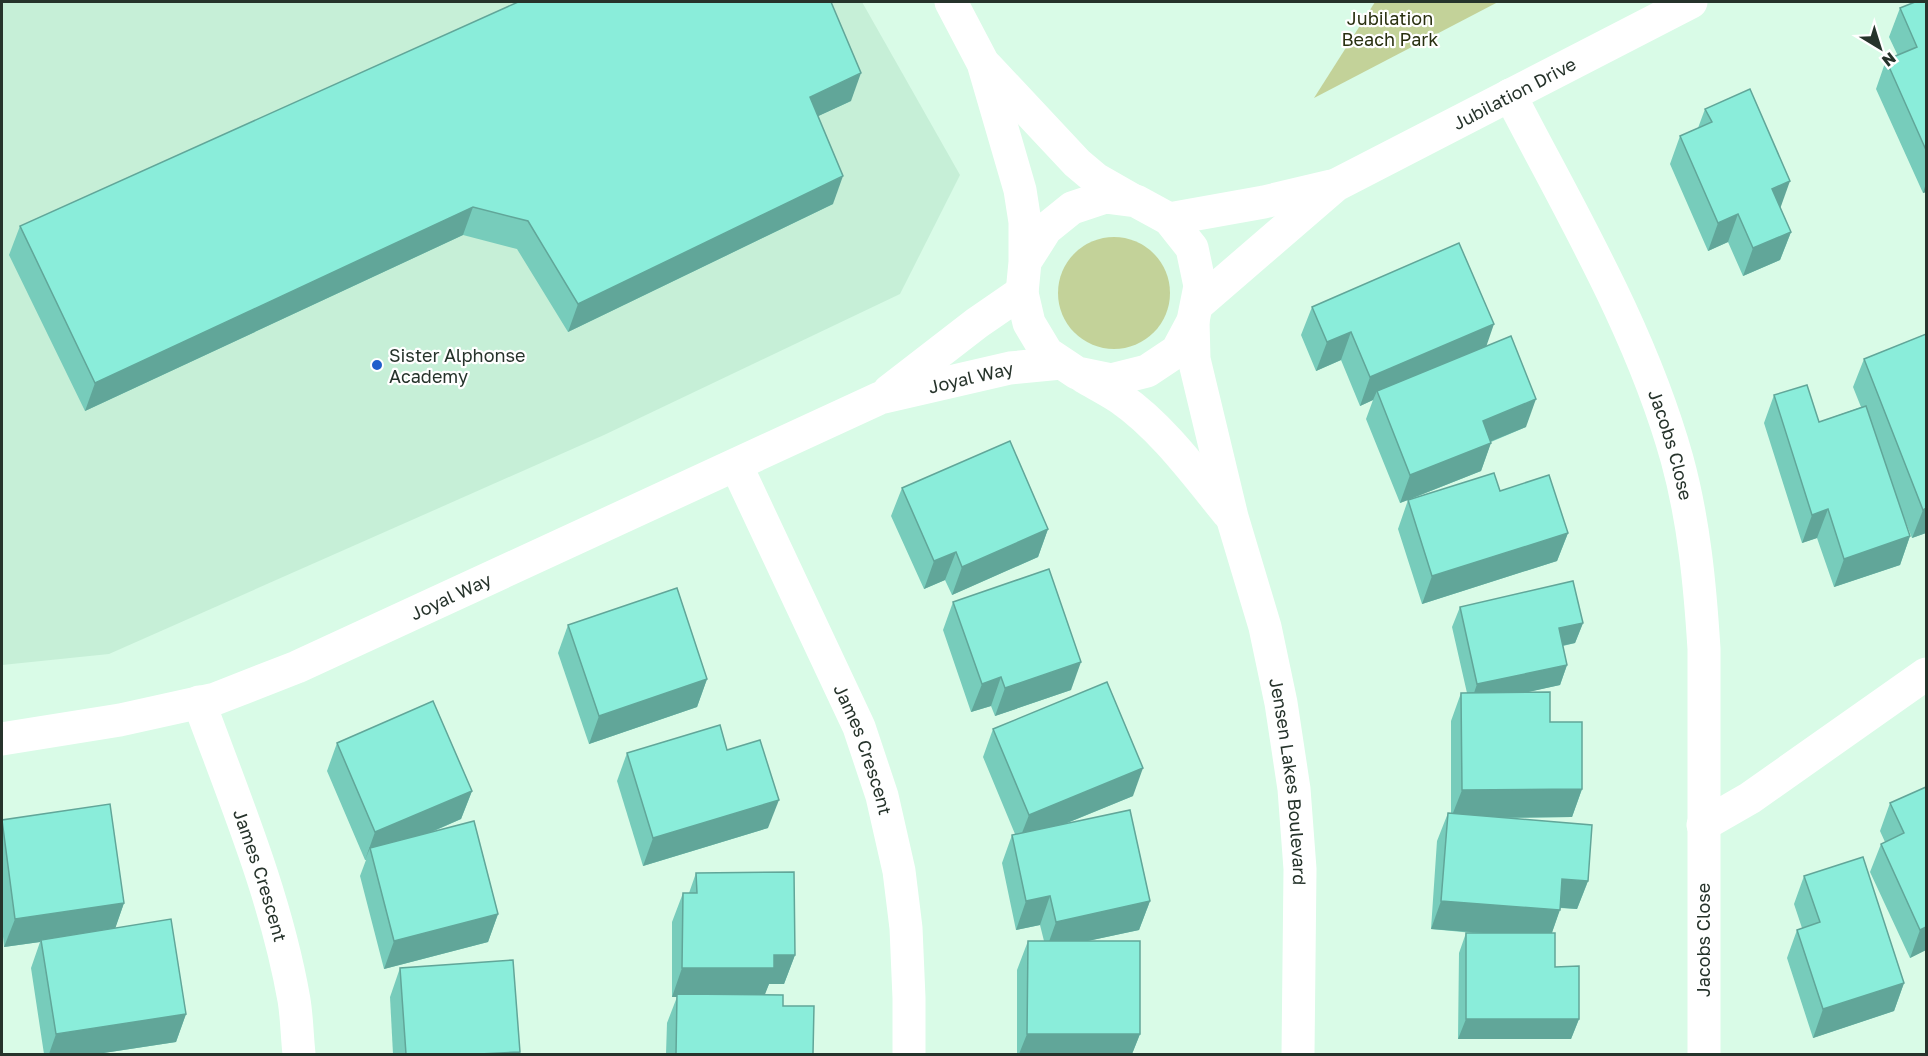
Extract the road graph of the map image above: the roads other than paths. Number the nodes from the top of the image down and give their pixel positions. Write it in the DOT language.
graph roads {
  1 [pos="951,2"];
  2 [pos="1691,2"];
  3 [pos="983,63"];
  4 [pos="1510,95"];
  5 [pos="1336,185"];
  6 [pos="1136,201"];
  7 [pos="1169,219"];
  8 [pos="1024,277"];
  9 [pos="1195,313"];
  10 [pos="1069,368"];
  11 [pos="880,398"];
  12 [pos="736,465"];
  13 [pos="1232,517"];
  14 [pos="1926,674"];
  15 [pos="199,702"];
  16 [pos="2,739"];
  17 [pos="1703,825"];
  18 [pos="299,1054"];
  19 [pos="909,1054"];
  20 [pos="1298,1054"];
  21 [pos="1704,1054"];
  1 -- 3 [label="street"];
  2 -- 4 [label="street, Jubilation Drive"];
  3 -- 6 [label="street"];
  3 -- 8 [label="street"];
  4 -- 5 [label="street, Jubilation Drive"];
  4 -- 17 [label="street, Jacobs Close"];
  5 -- 7 [label="street, Jubilation Drive"];
  5 -- 9 [label="street, Jubilation Drive"];
  6 -- 7 [label="street"];
  6 -- 8 [label="street"];
  7 -- 9 [label="street"];
  8 -- 10 [label="street"];
  8 -- 11 [label="street, Joyal Way"];
  9 -- 10 [label="street"];
  9 -- 13 [label="street, Jensen Lakes Boulevard"];
  10 -- 11 [label="street, Joyal Way"];
  10 -- 13 [label="street, Jensen Lakes Boulevard"];
  11 -- 12 [label="street, Joyal Way"];
  12 -- 15 [label="street, Joyal Way"];
  12 -- 19 [label="street, James Crescent"];
  13 -- 20 [label="street, Jensen Lakes Boulevard"];
  14 -- 17 [label="street"];
  15 -- 16 [label="street, Joyal Way"];
  15 -- 18 [label="street, James Crescent"];
  17 -- 21 [label="street, Jacobs Close"];
}
